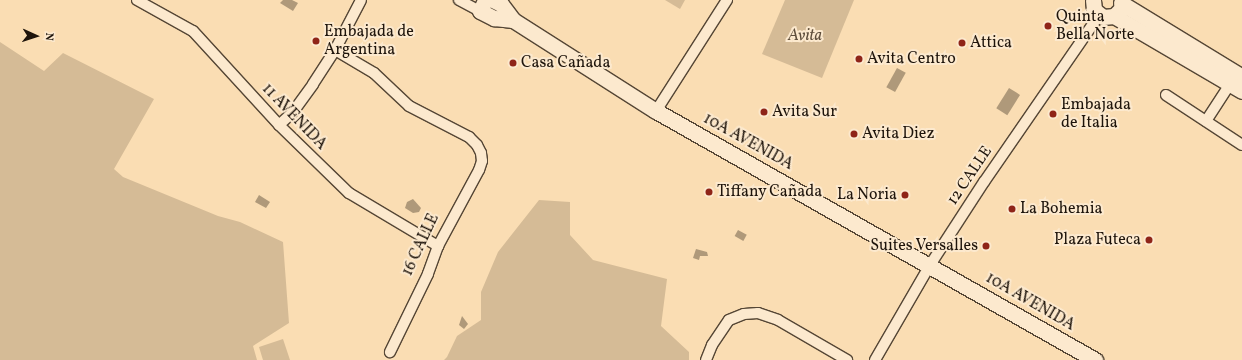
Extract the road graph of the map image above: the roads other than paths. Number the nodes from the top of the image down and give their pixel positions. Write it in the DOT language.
graph roads {
  1 [pos="137,0"];
  2 [pos="361,0"];
  3 [pos="459,0"];
  4 [pos="727,0"];
  5 [pos="501,1"];
  6 [pos="483,5"];
  7 [pos="1104,5"];
  8 [pos="494,18"];
  9 [pos="513,20"];
  10 [pos="529,30"];
  11 [pos="335,50"];
  12 [pos="1238,84"];
  13 [pos="1166,95"];
  14 [pos="656,111"];
  15 [pos="1206,122"];
  16 [pos="279,125"];
  17 [pos="1242,145"];
  18 [pos="438,246"];
  19 [pos="930,265"];
  20 [pos="390,352"];
  21 [pos="706,360"];
  22 [pos="847,360"];
  23 [pos="875,360"];
  24 [pos="1095,360"];
  1 -- 16 [label="street, 11 AVENIDA"];
  2 -- 11 [label="street"];
  3 -- 6 [label="street, 10A AVENIDA"];
  4 -- 14 [label="street"];
  5 -- 8 [label="street"];
  5 -- 9 [label="street, 10A AVENIDA"];
  5 -- 10 [label="street"];
  6 -- 8 [label="street, 10A AVENIDA"];
  7 -- 12 [label="street"];
  7 -- 19 [label="street, 12 CALLE"];
  8 -- 9 [label="street, 10A AVENIDA"];
  9 -- 10 [label="street, 10A AVENIDA"];
  10 -- 14 [label="street, 10A AVENIDA"];
  11 -- 16 [label="street"];
  11 -- 18 [label="street, 16 CALLE"];
  12 -- 15 [label="street"];
  13 -- 15 [label="street"];
  14 -- 19 [label="street, 10A AVENIDA"];
  15 -- 17 [label="street"];
  16 -- 18 [label="street, 11 AVENIDA"];
  18 -- 20 [label="street, 16 CALLE"];
  19 -- 23 [label="street, 12 CALLE"];
  19 -- 24 [label="street, 10A AVENIDA"];
  21 -- 22 [label="street"];
}
